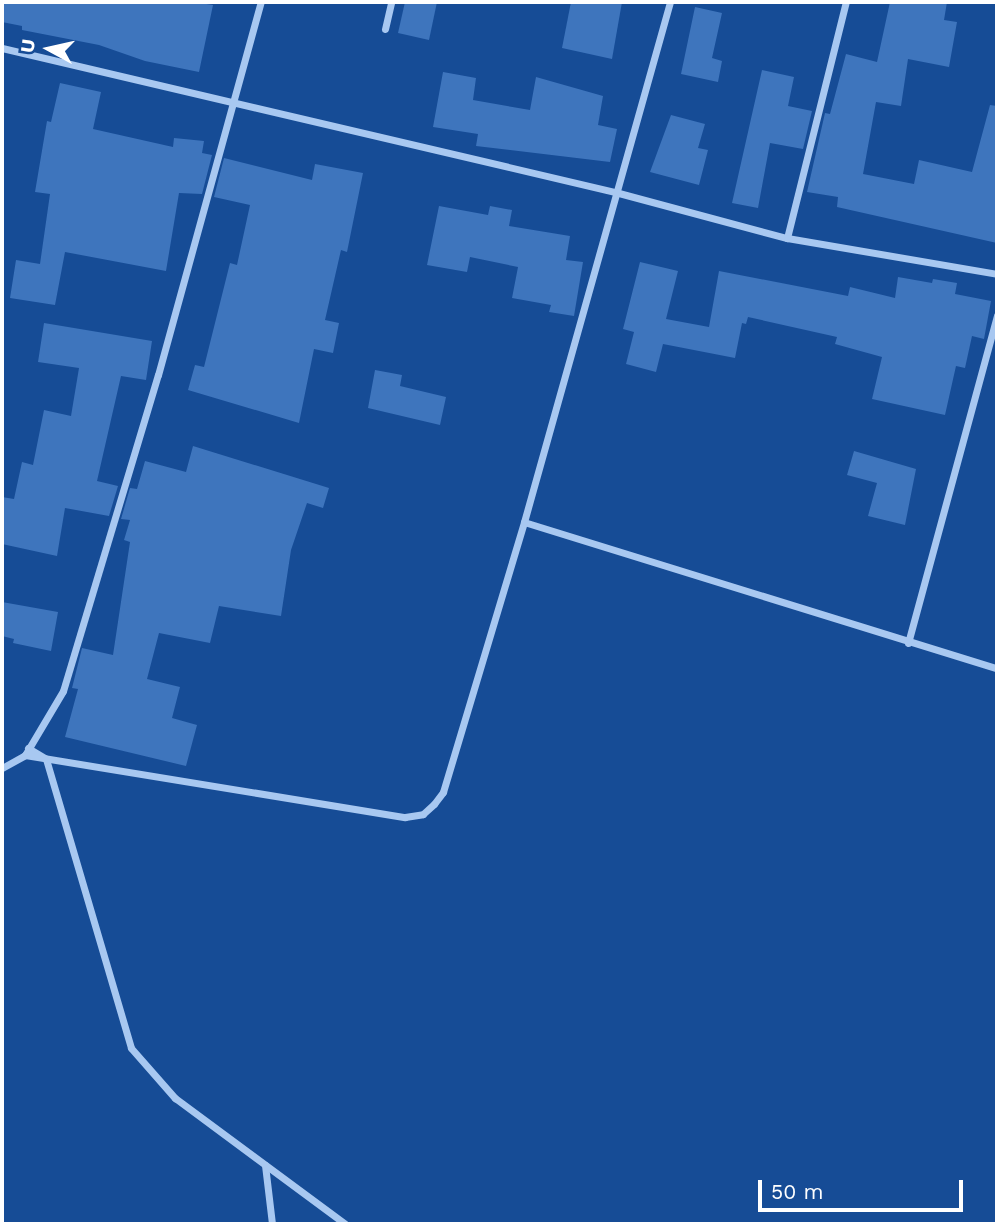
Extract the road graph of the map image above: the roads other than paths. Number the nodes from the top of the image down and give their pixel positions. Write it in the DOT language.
graph roads {
  1 [pos="261,2"];
  2 [pos="391,2"];
  3 [pos="670,2"];
  4 [pos="846,2"];
  5 [pos="385,29"];
  6 [pos="2,48"];
  7 [pos="233,104"];
  8 [pos="615,192"];
  9 [pos="787,237"];
  10 [pos="997,275"];
  11 [pos="997,315"];
  12 [pos="524,522"];
  13 [pos="908,643"];
  14 [pos="997,668"];
  15 [pos="27,752"];
  16 [pos="46,759"];
  17 [pos="2,768"];
  18 [pos="265,1165"];
  19 [pos="272,1224"];
  20 [pos="345,1224"];
  1 -- 7 [label="street"];
  2 -- 5 [label="street"];
  3 -- 8 [label="street"];
  4 -- 9 [label="street"];
  6 -- 7 [label="street"];
  7 -- 8 [label="street"];
  7 -- 15 [label="street"];
  8 -- 9 [label="street"];
  8 -- 12 [label="street"];
  9 -- 10 [label="street"];
  11 -- 13 [label="street"];
  12 -- 13 [label="street"];
  12 -- 16 [label="street"];
  13 -- 14 [label="street"];
  15 -- 16 [label="street"];
  15 -- 17 [label="street"];
  16 -- 18 [label="street"];
  18 -- 19 [label="street"];
  18 -- 20 [label="street"];
}
